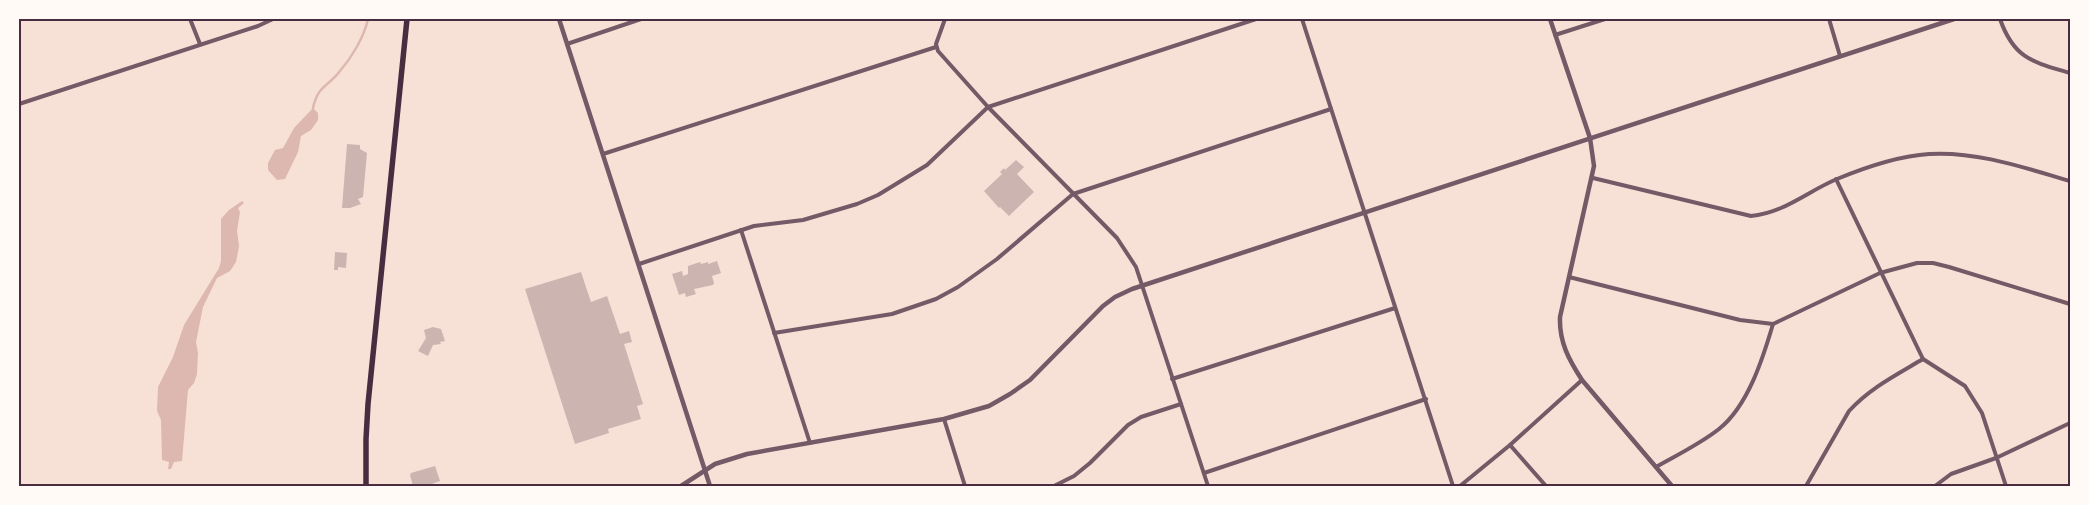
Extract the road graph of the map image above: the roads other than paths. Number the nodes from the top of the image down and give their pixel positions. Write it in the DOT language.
graph roads {
  1 [pos="190,19"];
  2 [pos="273,19"];
  3 [pos="407,19"];
  4 [pos="559,19"];
  5 [pos="641,19"];
  6 [pos="946,19"];
  7 [pos="1256,19"];
  8 [pos="1302,19"];
  9 [pos="1550,19"];
  10 [pos="1605,19"];
  11 [pos="1829,19"];
  12 [pos="1954,19"];
  13 [pos="2000,19"];
  14 [pos="1555,35"];
  15 [pos="200,44"];
  16 [pos="567,44"];
  17 [pos="936,47"];
  18 [pos="1840,56"];
  19 [pos="2070,73"];
  20 [pos="19,104"];
  21 [pos="988,107"];
  22 [pos="1331,108"];
  23 [pos="1590,138"];
  24 [pos="603,154"];
  25 [pos="1593,178"];
  26 [pos="1836,179"];
  27 [pos="2070,181"];
  28 [pos="1074,194"];
  29 [pos="1365,213"];
  30 [pos="741,230"];
  31 [pos="639,264"];
  32 [pos="1880,273"];
  33 [pos="1569,277"];
  34 [pos="1142,286"];
  35 [pos="2070,304"];
  36 [pos="1395,308"];
  37 [pos="1773,324"];
  38 [pos="774,334"];
  39 [pos="1923,359"];
  40 [pos="1172,379"];
  41 [pos="1582,380"];
  42 [pos="1426,399"];
  43 [pos="1181,404"];
  44 [pos="944,419"];
  45 [pos="2070,424"];
  46 [pos="810,443"];
  47 [pos="1510,445"];
  48 [pos="1996,458"];
  49 [pos="1656,467"];
  50 [pos="705,470"];
  51 [pos="1204,473"];
  52 [pos="366,486"];
  53 [pos="681,486"];
  54 [pos="710,486"];
  55 [pos="965,486"];
  56 [pos="1054,486"];
  57 [pos="1208,486"];
  58 [pos="1453,486"];
  59 [pos="1460,486"];
  60 [pos="1546,486"];
  61 [pos="1672,486"];
  62 [pos="1806,486"];
  63 [pos="1935,486"];
  64 [pos="2006,486"];
  1 -- 15 [label="street"];
  2 -- 15 [label="street"];
  3 -- 52 [label="main road"];
  4 -- 16 [label="street"];
  5 -- 16 [label="street"];
  6 -- 17 [label="street"];
  7 -- 21 [label="street"];
  8 -- 22 [label="street"];
  9 -- 14 [label="street"];
  10 -- 14 [label="street"];
  11 -- 18 [label="street"];
  12 -- 18 [label="street"];
  13 -- 19 [label="street"];
  14 -- 23 [label="street"];
  15 -- 20 [label="street"];
  16 -- 24 [label="street"];
  17 -- 21 [label="street"];
  17 -- 24 [label="street"];
  18 -- 23 [label="street"];
  21 -- 28 [label="street"];
  21 -- 30 [label="street"];
  22 -- 28 [label="street"];
  22 -- 29 [label="street"];
  23 -- 25 [label="street"];
  23 -- 29 [label="street"];
  24 -- 31 [label="street"];
  25 -- 26 [label="street"];
  25 -- 33 [label="street"];
  26 -- 27 [label="street"];
  26 -- 32 [label="street"];
  28 -- 34 [label="street"];
  28 -- 38 [label="street"];
  29 -- 34 [label="street"];
  29 -- 36 [label="street"];
  30 -- 31 [label="street"];
  30 -- 38 [label="street"];
  31 -- 50 [label="street"];
  32 -- 35 [label="street"];
  32 -- 37 [label="street"];
  32 -- 39 [label="street"];
  33 -- 37 [label="street"];
  33 -- 41 [label="street"];
  34 -- 40 [label="street"];
  34 -- 44 [label="street"];
  36 -- 40 [label="street"];
  36 -- 42 [label="street"];
  37 -- 49 [label="street"];
  38 -- 46 [label="street"];
  39 -- 48 [label="street"];
  39 -- 62 [label="street"];
  40 -- 43 [label="street"];
  41 -- 47 [label="street"];
  41 -- 49 [label="street"];
  42 -- 51 [label="street"];
  42 -- 58 [label="street"];
  43 -- 51 [label="street"];
  43 -- 56 [label="street"];
  44 -- 46 [label="street"];
  44 -- 55 [label="street"];
  45 -- 48 [label="street"];
  46 -- 50 [label="street"];
  47 -- 59 [label="street"];
  47 -- 60 [label="street"];
  48 -- 63 [label="street"];
  48 -- 64 [label="street"];
  49 -- 61 [label="street"];
  50 -- 53 [label="street"];
  50 -- 54 [label="street"];
  51 -- 57 [label="street"];
}
